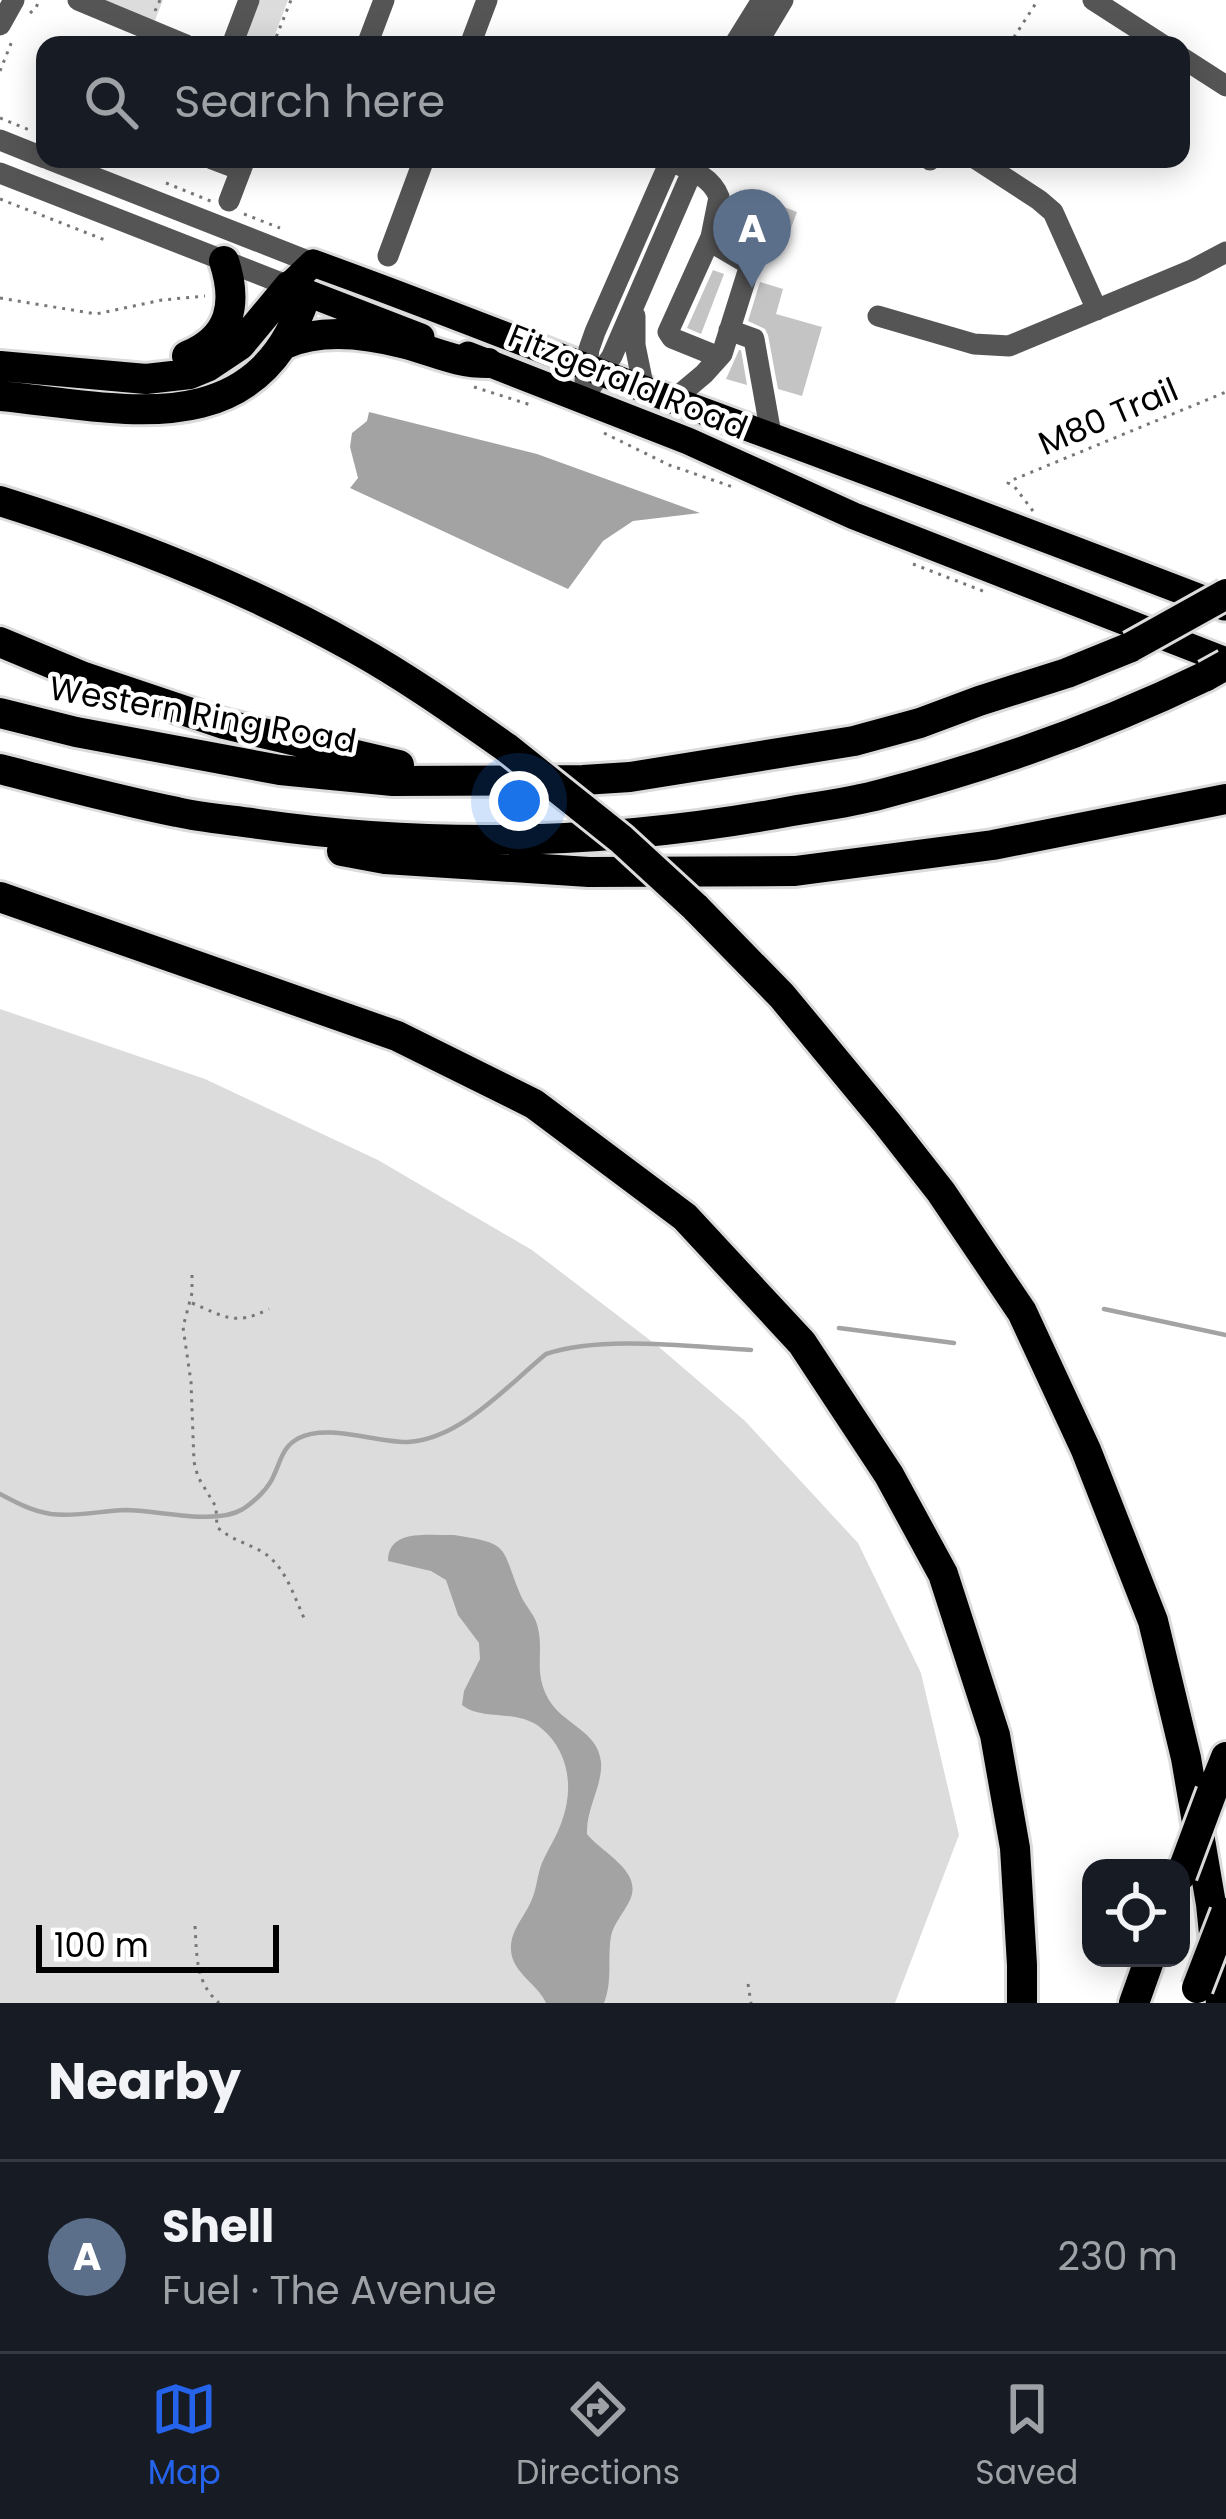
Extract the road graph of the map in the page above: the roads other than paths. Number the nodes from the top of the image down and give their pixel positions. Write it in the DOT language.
graph roads {
  1 [pos="14,0"];
  2 [pos="78,0"];
  3 [pos="249,0"];
  4 [pos="384,0"];
  5 [pos="487,0"];
  6 [pos="762,0"];
  7 [pos="783,0"];
  8 [pos="1094,0"];
  9 [pos="0,25"];
  10 [pos="164,36"];
  11 [pos="235,36"];
  12 [pos="370,36"];
  13 [pos="473,36"];
  14 [pos="740,36"];
  15 [pos="761,36"];
  16 [pos="1149,36"];
  17 [pos="1190,63"];
  18 [pos="1226,86"];
  19 [pos="0,140"];
  20 [pos="36,155"];
  21 [pos="65,168"];
  22 [pos="242,168"];
  23 [pos="421,168"];
  24 [pos="666,168"];
  25 [pos="693,168"];
  26 [pos="697,168"];
  27 [pos="990,168"];
  28 [pos="0,173"];
  29 [pos="233,207"];
  30 [pos="711,237"];
  31 [pos="1226,252"];
  32 [pos="388,256"];
  33 [pos="224,261"];
  34 [pos="303,281"];
  35 [pos="635,303"];
  36 [pos="1097,310"];
  37 [pos="876,316"];
  38 [pos="729,330"];
  39 [pos="285,344"];
  40 [pos="721,355"];
  41 [pos="488,363"];
  42 [pos="0,365"];
  43 [pos="62,370"];
  44 [pos="594,370"];
  45 [pos="644,389"];
  46 [pos="0,396"];
  47 [pos="583,399"];
  48 [pos="673,400"];
  49 [pos="775,435"];
  50 [pos="0,501"];
  51 [pos="1226,594"];
  52 [pos="1226,608"];
  53 [pos="1226,621"];
  54 [pos="0,642"];
  55 [pos="1220,667"];
  56 [pos="0,713"];
  57 [pos="509,764"];
  58 [pos="0,769"];
  59 [pos="1226,799"];
  60 [pos="179,813"];
  61 [pos="0,897"];
  62 [pos="1226,1757"];
  63 [pos="1187,1859"];
  64 [pos="1226,1912"];
  65 [pos="1147,1967"];
  66 [pos="1203,1998"];
  67 [pos="1022,2003"];
  68 [pos="1134,2003"];
  1 -- 9 [label="street"];
  2 -- 10 [label="street"];
  3 -- 11 [label="street"];
  4 -- 12 [label="street"];
  5 -- 13 [label="street"];
  6 -- 14 [label="street"];
  7 -- 15 [label="street"];
  8 -- 16 [label="street"];
  17 -- 18 [label="street"];
  19 -- 20 [label="street, Fitzgerald Road"];
  21 -- 34 [label="street, Fitzgerald Road"];
  22 -- 29 [label="street"];
  23 -- 32 [label="street"];
  24 -- 44 [label="street"];
  25 -- 35 [label="street"];
  26 -- 30 [label="street"];
  27 -- 36 [label="street"];
  28 -- 33 [label="street, Fitzgerald Road"];
  30 -- 38 [label="street"];
  30 -- 40 [label="street"];
  31 -- 36 [label="street"];
  33 -- 34 [label="street, Fitzgerald Road"];
  33 -- 43 [label="highway"];
  34 -- 39 [label="highway"];
  34 -- 41 [label="main road, Fitzgerald Road"];
  34 -- 43 [label="highway"];
  34 -- 44 [label="main road, Fitzgerald Road"];
  35 -- 44 [label="street"];
  35 -- 45 [label="street"];
  36 -- 37 [label="street"];
  38 -- 40 [label="street"];
  38 -- 49 [label="street"];
  39 -- 41 [label="highway"];
  39 -- 46 [label="highway"];
  40 -- 48 [label="street"];
  41 -- 47 [label="main road, Fitzgerald Road"];
  42 -- 43 [label="highway"];
  44 -- 45 [label="main road, Fitzgerald Road"];
  44 -- 47 [label="street"];
  45 -- 48 [label="main road, Fitzgerald Road"];
  47 -- 55 [label="main road, Fitzgerald Road"];
  48 -- 49 [label="main road, Fitzgerald Road"];
  49 -- 52 [label="main road, Fitzgerald Road"];
  49 -- 53 [label="main road"];
  50 -- 57 [label="highway"];
  51 -- 57 [label="highway, Western Ring Road, bridge"];
  54 -- 57 [label="highway"];
  55 -- 60 [label="highway"];
  56 -- 57 [label="highway, Western Ring Road"];
  57 -- 66 [label="highway, bridge"];
  58 -- 60 [label="highway"];
  59 -- 60 [label="highway"];
  61 -- 67 [label="highway"];
  62 -- 63 [label="highway, bridge"];
  64 -- 66 [label="highway, bridge"];
  65 -- 68 [label="highway"];
}
